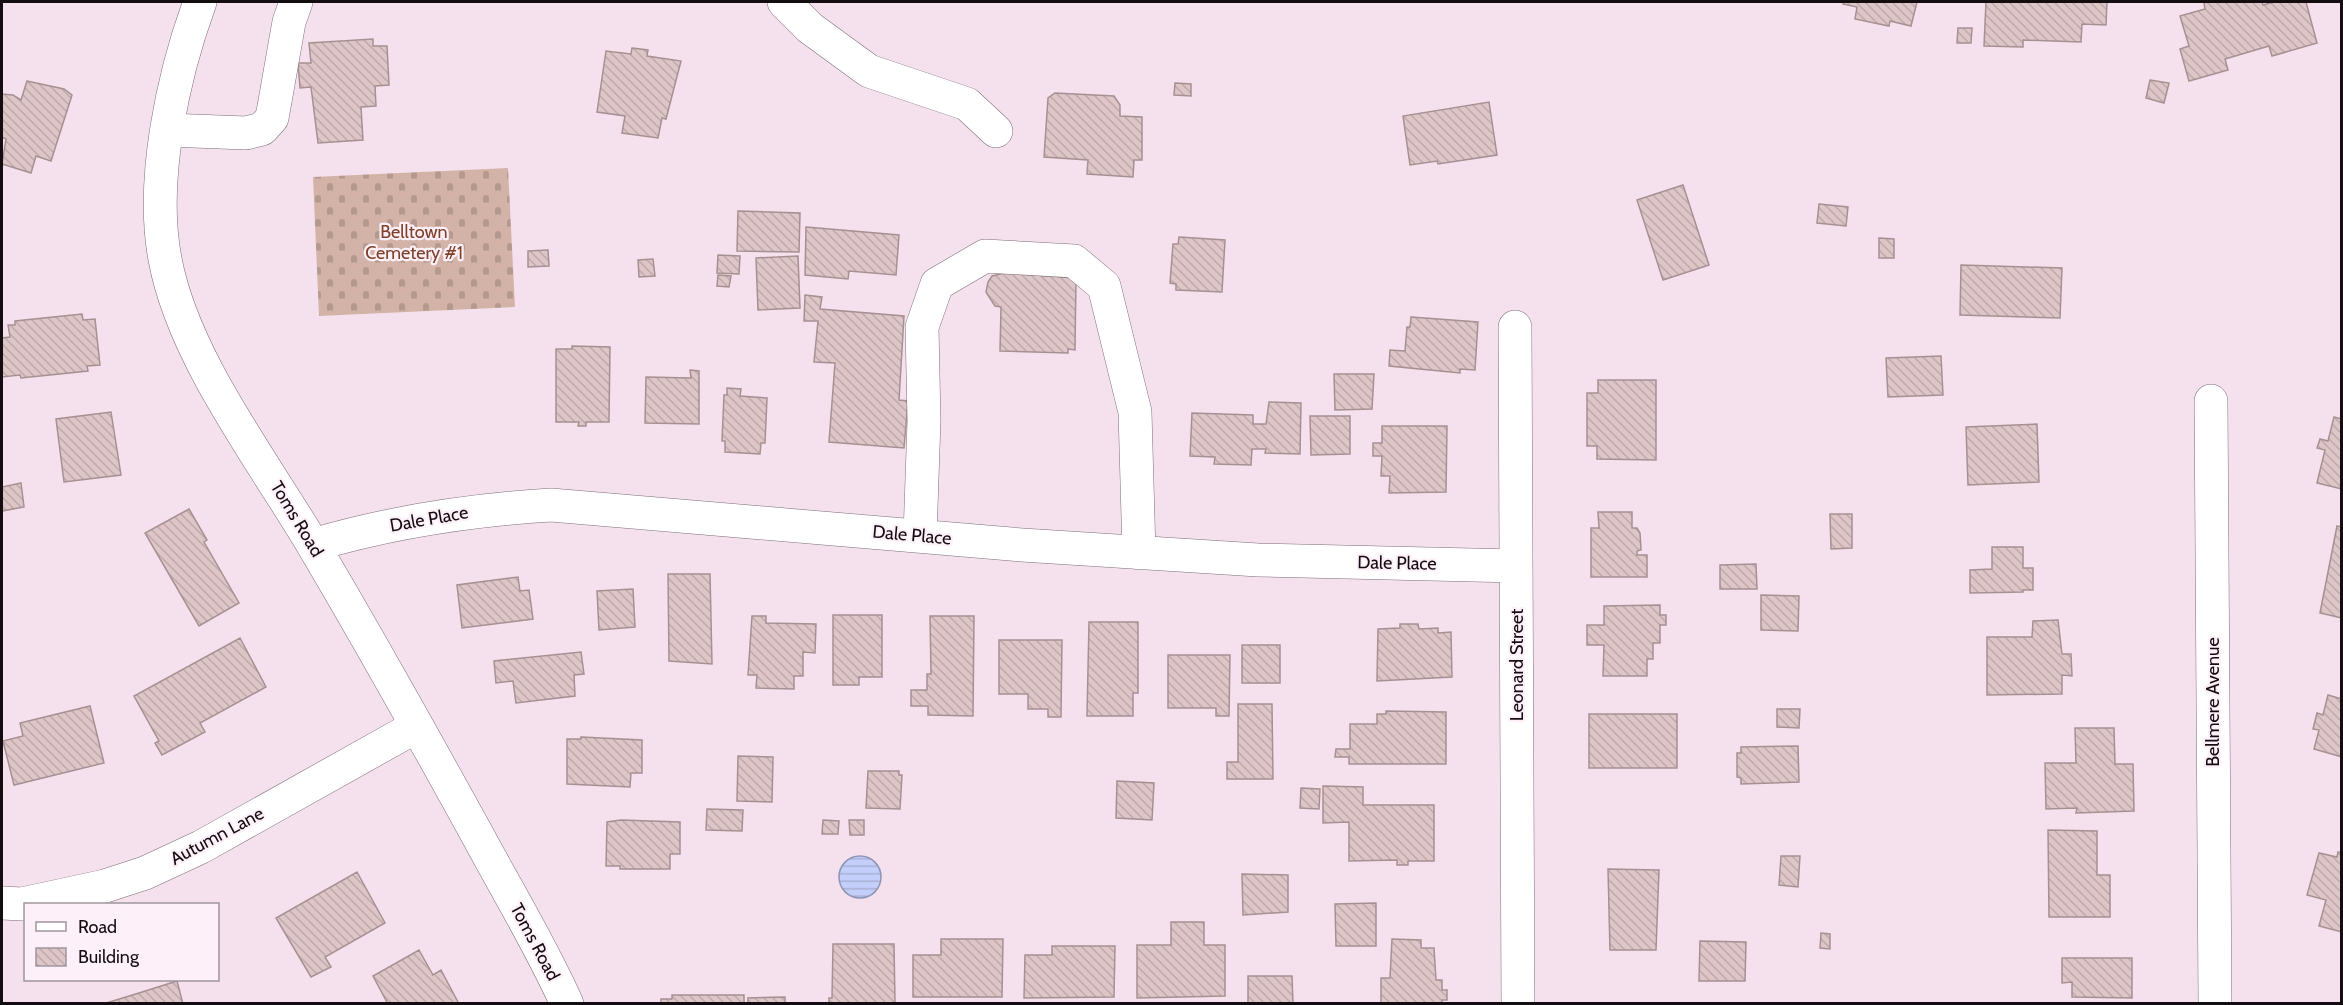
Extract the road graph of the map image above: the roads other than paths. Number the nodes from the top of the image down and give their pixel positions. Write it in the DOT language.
graph roads {
  1 [pos="200,2"];
  2 [pos="296,2"];
  3 [pos="784,2"];
  4 [pos="167,130"];
  5 [pos="996,131"];
  6 [pos="1515,327"];
  7 [pos="2211,401"];
  8 [pos="920,536"];
  9 [pos="313,544"];
  10 [pos="1138,552"];
  11 [pos="1516,566"];
  12 [pos="417,726"];
  13 [pos="2,903"];
  14 [pos="27,903"];
  15 [pos="24,904"];
  16 [pos="2220,1002"];
  17 [pos="567,1004"];
  18 [pos="1518,1004"];
  1 -- 4 [label="street, Toms Road"];
  2 -- 4 [label="street"];
  3 -- 5 [label="street"];
  4 -- 9 [label="street, Toms Road"];
  6 -- 11 [label="street, Leonard Street"];
  7 -- 16 [label="street, Bellmere Avenue"];
  8 -- 9 [label="street, Dale Place"];
  8 -- 10 [label="street, Dale Place"];
  8 -- 10 [label="street"];
  9 -- 12 [label="street, Toms Road"];
  10 -- 11 [label="street, Dale Place"];
  11 -- 18 [label="street, Leonard Street"];
  12 -- 14 [label="street, Autumn Lane"];
  12 -- 17 [label="street, Toms Road"];
  13 -- 15 [label="street, Autumn Lane"];
}
